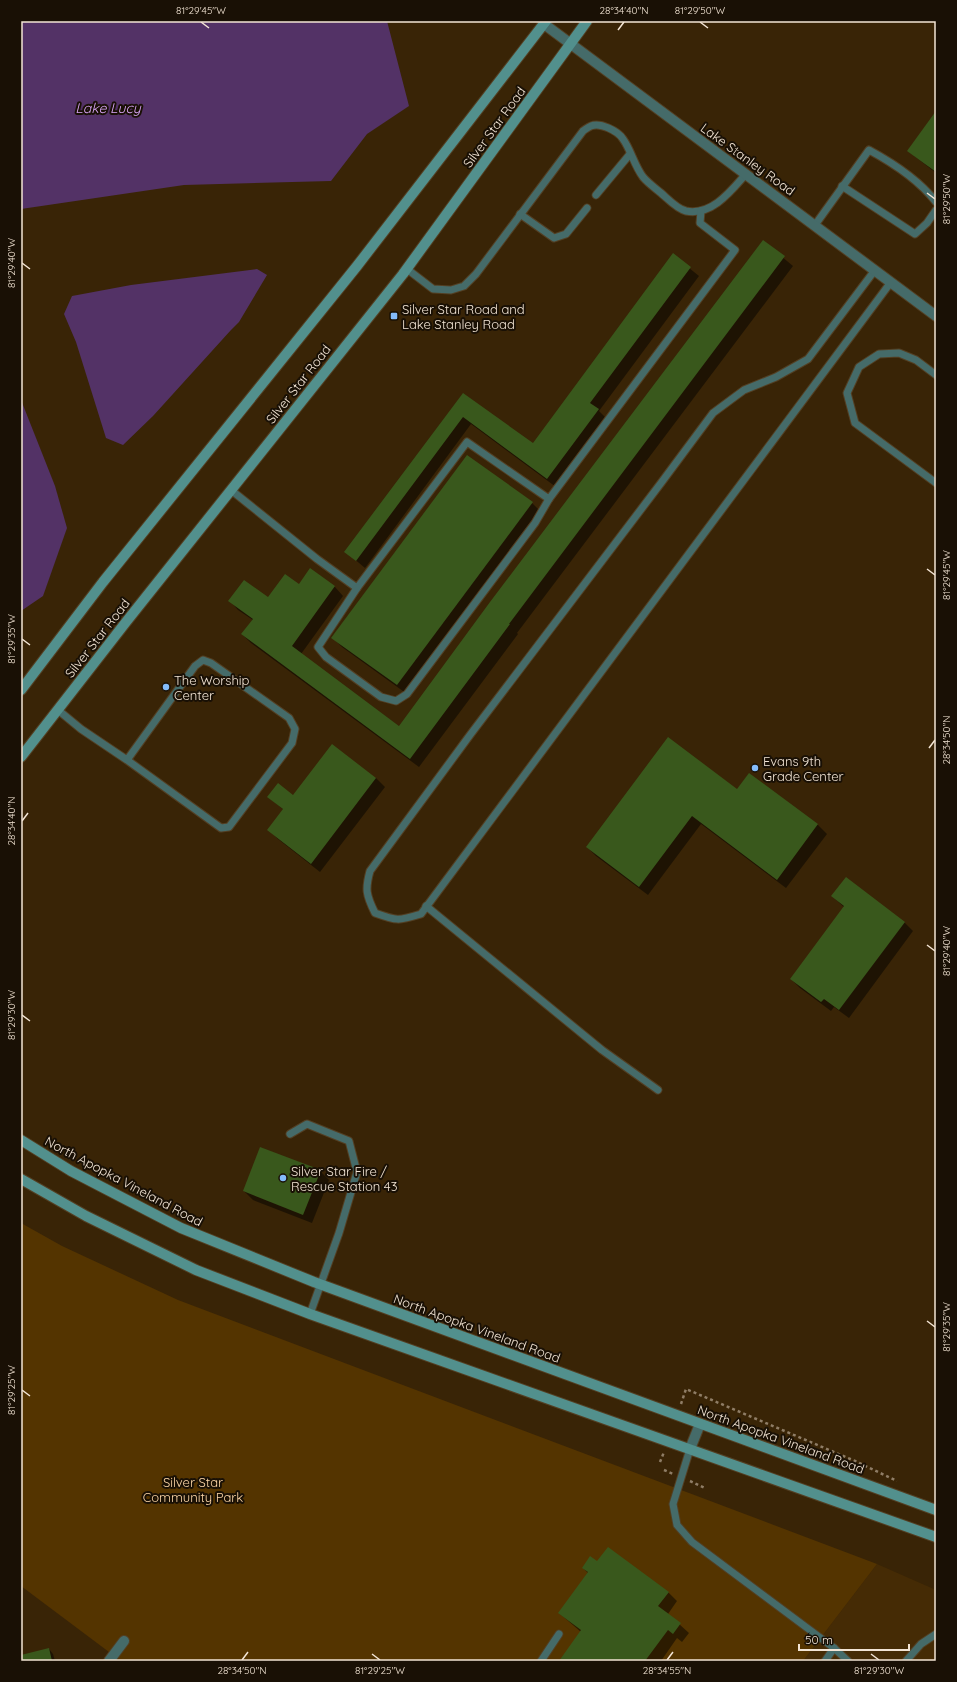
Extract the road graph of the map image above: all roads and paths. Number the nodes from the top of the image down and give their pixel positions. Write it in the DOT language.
graph roads {
  1 [pos="587,21"];
  2 [pos="545,22"];
  3 [pos="571,44"];
  4 [pos="630,154"];
  5 [pos="746,174"];
  6 [pos="842,186"];
  7 [pos="596,195"];
  8 [pos="936,202"];
  9 [pos="587,208"];
  10 [pos="936,210"];
  11 [pos="701,211"];
  12 [pos="520,214"];
  13 [pos="815,225"];
  14 [pos="407,269"];
  15 [pos="875,270"];
  16 [pos="891,282"];
  17 [pos="936,316"];
  18 [pos="936,375"];
  19 [pos="936,482"];
  20 [pos="231,490"];
  21 [pos="549,499"];
  22 [pos="357,588"];
  23 [pos="21,690"];
  24 [pos="58,710"];
  25 [pos="21,757"];
  26 [pos="127,760"];
  27 [pos="426,906"];
  28 [pos="658,1090"];
  29 [pos="290,1134"];
  30 [pos="21,1140"];
  31 [pos="21,1179"];
  32 [pos="320,1284"];
  33 [pos="310,1314"];
  34 [pos="680,1406"];
  35 [pos="700,1424"];
  36 [pos="690,1449"];
  37 [pos="897,1481"];
  38 [pos="936,1510"];
  39 [pos="936,1537"];
  40 [pos="559,1634"];
  41 [pos="936,1634"];
  42 [pos="124,1641"];
  43 [pos="834,1648"];
  44 [pos="109,1661"];
  45 [pos="541,1661"];
  46 [pos="825,1661"];
  47 [pos="848,1661"];
  48 [pos="906,1661"];
  1 -- 3 [label="main road, Silver Star Road"];
  2 -- 3 [label="street, Lake Stanley Road"];
  2 -- 23 [label="main road, Silver Star Road"];
  3 -- 5 [label="street, Lake Stanley Road"];
  3 -- 14 [label="main road, Silver Star Road"];
  4 -- 7 [label="lane"];
  4 -- 11 [label="lane"];
  4 -- 12 [label="lane"];
  5 -- 11 [label="lane"];
  5 -- 13 [label="street, Lake Stanley Road"];
  6 -- 8 [label="lane"];
  6 -- 10 [label="lane"];
  6 -- 13 [label="lane"];
  9 -- 12 [label="lane"];
  11 -- 21 [label="lane"];
  12 -- 14 [label="lane"];
  13 -- 15 [label="street, Lake Stanley Road"];
  14 -- 20 [label="main road, Silver Star Road"];
  15 -- 16 [label="street, Lake Stanley Road"];
  15 -- 27 [label="lane"];
  16 -- 17 [label="street, Lake Stanley Road"];
  16 -- 27 [label="lane"];
  18 -- 19 [label="lane"];
  20 -- 22 [label="lane"];
  20 -- 24 [label="main road, Silver Star Road"];
  21 -- 22 [label="lane"];
  21 -- 22 [label="lane"];
  24 -- 25 [label="main road, Silver Star Road"];
  24 -- 26 [label="lane"];
  26 -- 26 [label="lane"];
  27 -- 28 [label="lane"];
  29 -- 32 [label="lane"];
  30 -- 32 [label="main road, North Apopka Vineland Road"];
  31 -- 33 [label="main road"];
  32 -- 33 [label="lane"];
  32 -- 35 [label="main road, North Apopka Vineland Road"];
  33 -- 36 [label="main road"];
  34 -- 37 [label="path"];
  35 -- 36 [label="street"];
  35 -- 38 [label="main road, North Apopka Vineland Road"];
  36 -- 39 [label="main road"];
  36 -- 43 [label="lane"];
  40 -- 45 [label="lane"];
  41 -- 48 [label="lane"];
  42 -- 44 [label="street"];
  43 -- 46 [label="lane"];
  43 -- 47 [label="lane"];
}
